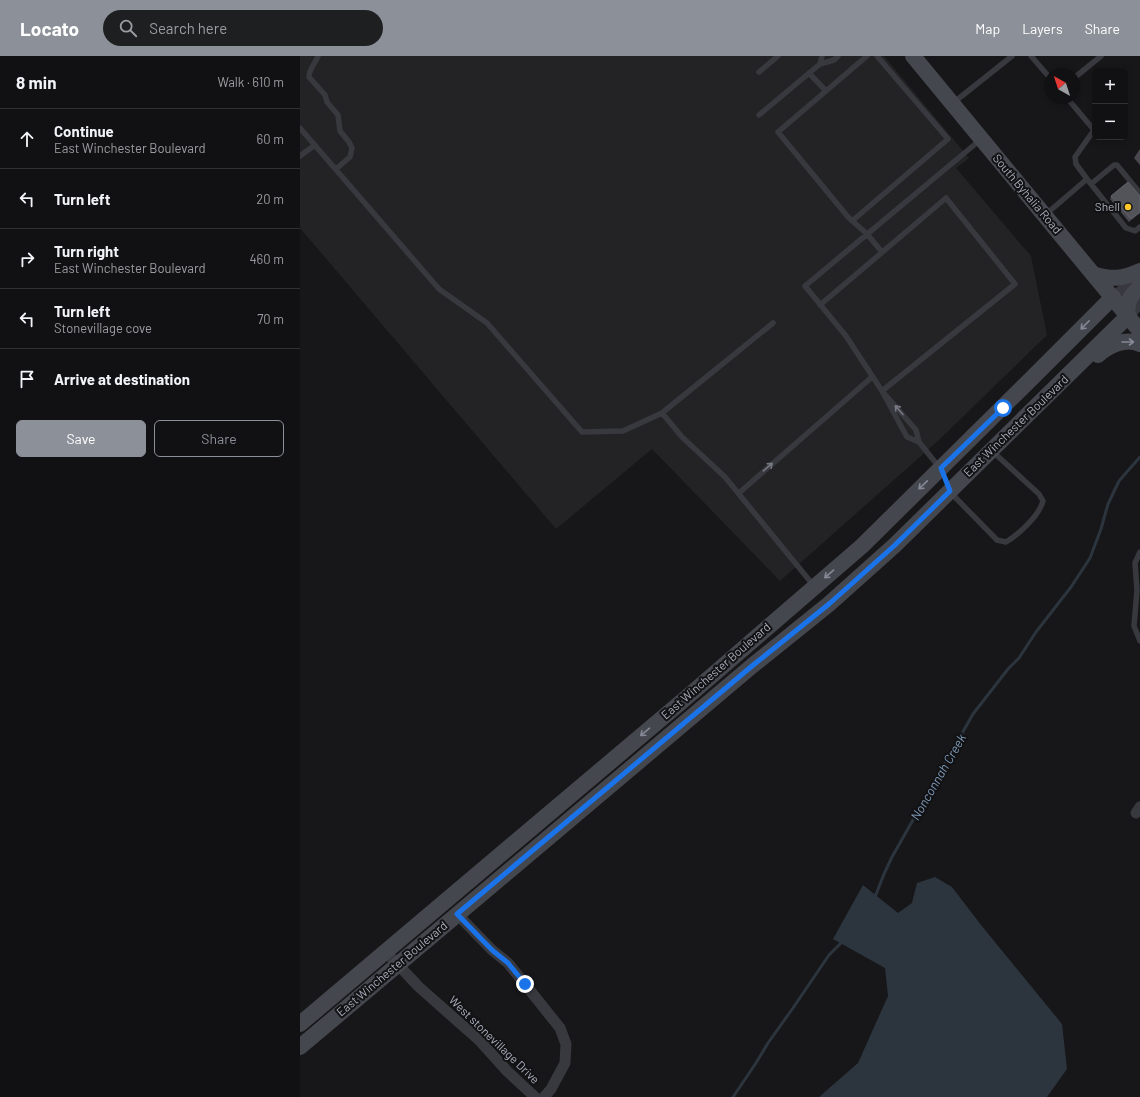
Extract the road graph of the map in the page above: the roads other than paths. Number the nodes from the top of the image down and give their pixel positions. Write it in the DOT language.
graph roads {
  1 [pos="318,56"];
  2 [pos="778,56"];
  3 [pos="822,56"];
  4 [pos="838,56"];
  5 [pos="867,56"];
  6 [pos="877,56"];
  7 [pos="913,56"];
  8 [pos="1012,56"];
  9 [pos="1031,56"];
  10 [pos="1101,56"];
  11 [pos="820,64"];
  12 [pos="1044,71"];
  13 [pos="759,72"];
  14 [pos="809,73"];
  15 [pos="1080,73"];
  16 [pos="826,91"];
  17 [pos="953,104"];
  18 [pos="1072,104"];
  19 [pos="758,115"];
  20 [pos="300,128"];
  21 [pos="981,139"];
  22 [pos="315,145"];
  23 [pos="300,156"];
  24 [pos="336,169"];
  25 [pos="1089,182"];
  26 [pos="1140,193"];
  27 [pos="1044,215"];
  28 [pos="852,221"];
  29 [pos="1140,227"];
  30 [pos="867,234"];
  31 [pos="882,252"];
  32 [pos="1140,271"];
  33 [pos="1093,274"];
  34 [pos="1140,276"];
  35 [pos="1140,287"];
  36 [pos="1112,297"];
  37 [pos="1140,304"];
  38 [pos="820,305"];
  39 [pos="1128,316"];
  40 [pos="773,322"];
  41 [pos="1140,331"];
  42 [pos="1140,344"];
  43 [pos="872,377"];
  44 [pos="882,391"];
  45 [pos="662,412"];
  46 [pos="1011,433"];
  47 [pos="919,442"];
  48 [pos="992,451"];
  49 [pos="941,468"];
  50 [pos="950,491"];
  51 [pos="739,493"];
  52 [pos="1140,552"];
  53 [pos="814,587"];
  54 [pos="1140,641"];
  55 [pos="457,914"];
  56 [pos="385,952"];
  57 [pos="397,965"];
  58 [pos="300,1024"];
  59 [pos="300,1048"];
  60 [pos="535,1097"];
  61 [pos="544,1097"];
  1 -- 24 [label="lane"];
  2 -- 13 [label="lane"];
  3 -- 11 [label="lane"];
  4 -- 11 [label="lane"];
  5 -- 16 [label="lane"];
  6 -- 28 [label="lane"];
  7 -- 17 [label="main road, South Byhalia Road"];
  8 -- 17 [label="lane"];
  9 -- 12 [label="lane"];
  10 -- 15 [label="lane"];
  11 -- 14 [label="lane"];
  14 -- 16 [label="lane"];
  14 -- 19 [label="lane"];
  16 -- 28 [label="lane"];
  17 -- 21 [label="main road, South Byhalia Road"];
  18 -- 25 [label="lane"];
  20 -- 22 [label="lane"];
  21 -- 27 [label="main road, South Byhalia Road"];
  21 -- 30 [label="lane"];
  22 -- 23 [label="lane"];
  22 -- 24 [label="lane"];
  24 -- 45 [label="lane"];
  25 -- 26 [label="lane"];
  25 -- 27 [label="lane"];
  25 -- 29 [label="lane"];
  27 -- 33 [label="main road, South Byhalia Road"];
  28 -- 30 [label="lane"];
  30 -- 31 [label="lane"];
  30 -- 38 [label="lane"];
  31 -- 38 [label="lane"];
  31 -- 44 [label="lane"];
  32 -- 33 [label="main road"];
  33 -- 36 [label="main road, South Byhalia Road"];
  34 -- 36 [label="street"];
  35 -- 39 [label="main road"];
  36 -- 39 [label="main road, South Byhalia Road"];
  36 -- 46 [label="main road"];
  36 -- 49 [label="main road, East Winchester Boulevard, one-way"];
  37 -- 39 [label="street"];
  38 -- 43 [label="lane"];
  39 -- 41 [label="main road, South Byhalia Road"];
  39 -- 46 [label="main road, East Winchester Boulevard"];
  40 -- 45 [label="lane"];
  46 -- 42 [label="main road, one-way"];
  43 -- 44 [label="lane"];
  51 -- 43 [label="lane, one-way"];
  47 -- 44 [label="lane, one-way"];
  44 -- 47 [label="lane"];
  45 -- 51 [label="lane"];
  46 -- 48 [label="main road, East Winchester Boulevard"];
  47 -- 49 [label="lane"];
  48 -- 50 [label="main road, East Winchester Boulevard"];
  48 -- 50 [label="lane"];
  49 -- 50 [label="main road"];
  49 -- 53 [label="main road, East Winchester Boulevard, one-way"];
  50 -- 55 [label="main road, East Winchester Boulevard"];
  51 -- 53 [label="lane"];
  52 -- 54 [label="lane"];
  53 -- 56 [label="main road, East Winchester Boulevard, one-way"];
  55 -- 57 [label="main road, East Winchester Boulevard"];
  55 -- 61 [label="street"];
  56 -- 57 [label="street, West stonevillage Drive"];
  56 -- 58 [label="main road, East Winchester Boulevard"];
  57 -- 59 [label="main road, East Winchester Boulevard"];
  57 -- 60 [label="street, West stonevillage Drive"];
}
